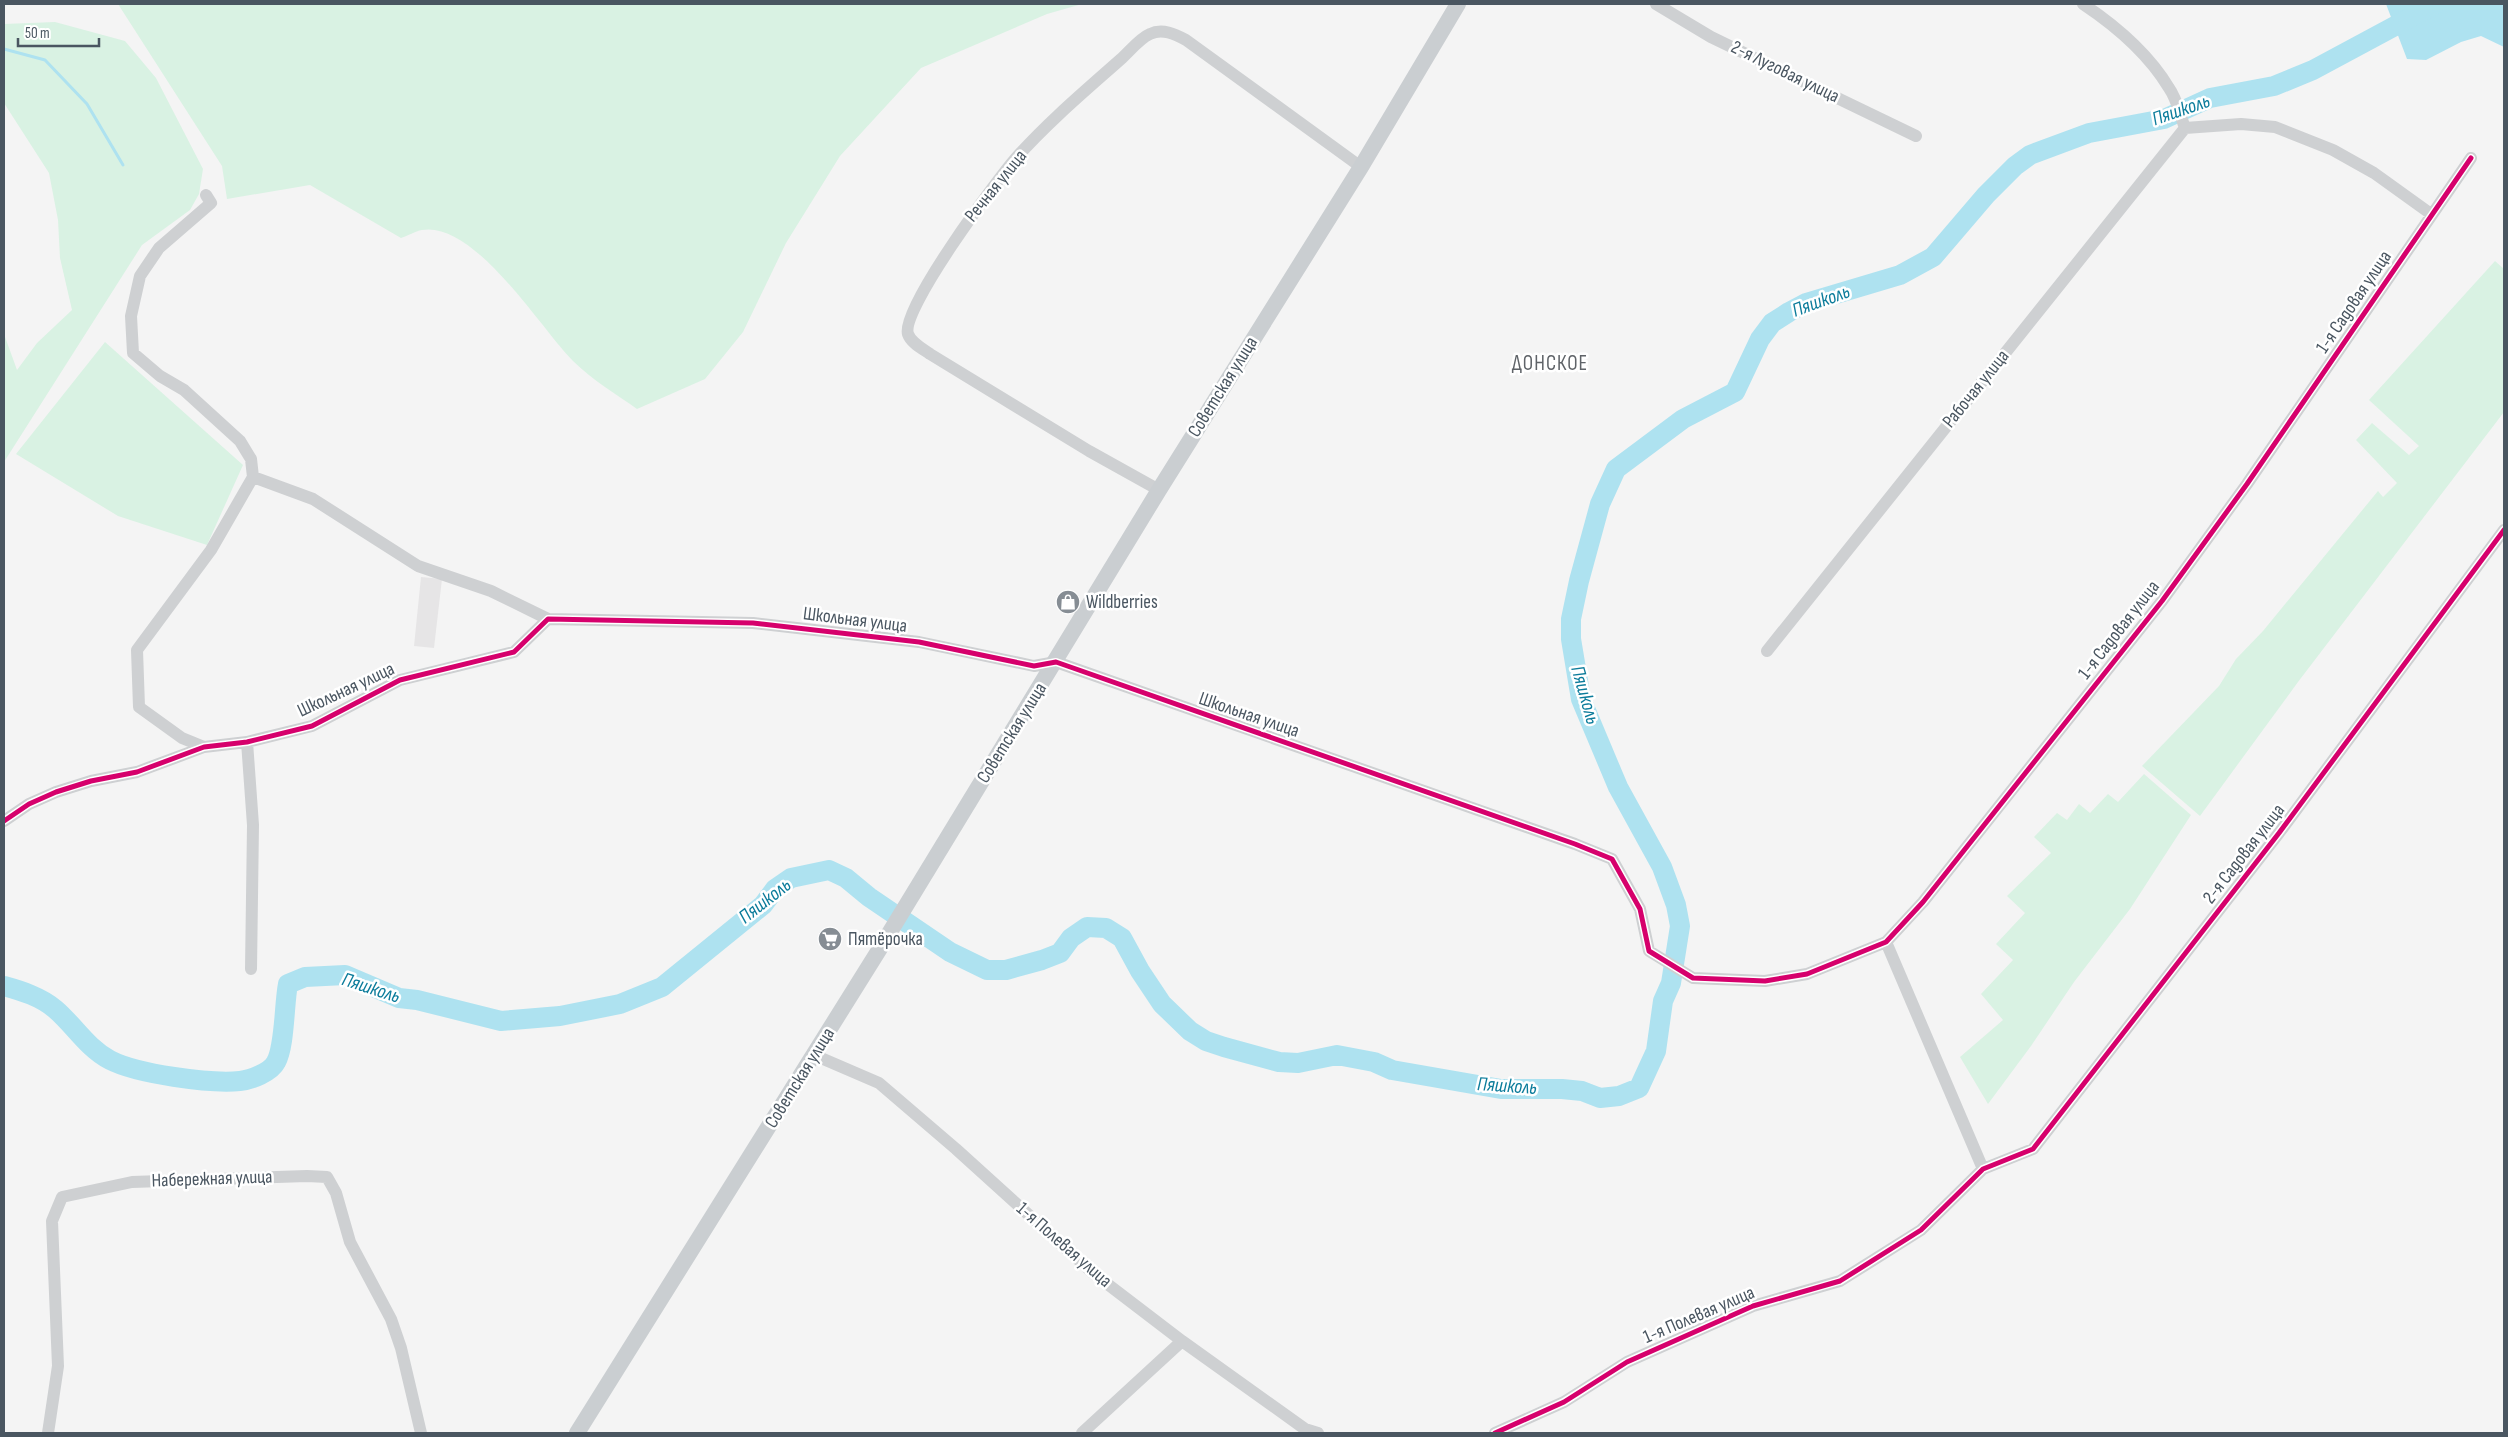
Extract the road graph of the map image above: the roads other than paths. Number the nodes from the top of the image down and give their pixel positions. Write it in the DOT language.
graph roads {
  1 [pos="1458,4"];
  2 [pos="1656,4"];
  3 [pos="2083,4"];
  4 [pos="2185,128"];
  5 [pos="1916,136"];
  6 [pos="2471,158"];
  7 [pos="1360,167"];
  8 [pos="206,195"];
  9 [pos="2431,214"];
  10 [pos="253,477"];
  11 [pos="1159,490"];
  12 [pos="2504,530"];
  13 [pos="548,619"];
  14 [pos="1768,651"];
  15 [pos="1056,662"];
  16 [pos="247,742"];
  17 [pos="204,747"];
  18 [pos="4,821"];
  19 [pos="1886,942"];
  20 [pos="251,969"];
  21 [pos="1693,978"];
  22 [pos="814,1055"];
  23 [pos="1983,1169"];
  24 [pos="1182,1341"];
  25 [pos="48,1433"];
  26 [pos="421,1433"];
  27 [pos="577,1433"];
  28 [pos="1082,1433"];
  29 [pos="1318,1433"];
  30 [pos="1495,1433"];
  1 -- 7 [label="main road, Советская улица"];
  2 -- 5 [label="street, 2-я Луговая улица"];
  3 -- 4 [label="street"];
  4 -- 9 [label="street"];
  4 -- 14 [label="street, Рабочая улица"];
  6 -- 9 [label="street, 1-я Садовая улица"];
  7 -- 11 [label="main road, Советская улица"];
  7 -- 11 [label="street, Речная улица"];
  8 -- 10 [label="street"];
  9 -- 19 [label="street, 1-я Садовая улица"];
  10 -- 13 [label="street, Школьная улица"];
  10 -- 17 [label="street, Школьная улица"];
  11 -- 15 [label="main road, Советская улица"];
  12 -- 23 [label="street, 2-я Садовая улица"];
  13 -- 15 [label="street, Школьная улица"];
  13 -- 16 [label="street, Школьная улица"];
  15 -- 21 [label="street, Школьная улица"];
  15 -- 22 [label="main road, Советская улица"];
  16 -- 17 [label="street, Школьная улица"];
  16 -- 20 [label="street"];
  17 -- 18 [label="street, Школьная улица"];
  19 -- 21 [label="street, 1-я Садовая улица"];
  19 -- 23 [label="street"];
  22 -- 24 [label="street, 1-я Полевая улица"];
  22 -- 27 [label="main road, Советская улица"];
  23 -- 30 [label="street, 1-я Полевая улица"];
  24 -- 28 [label="street"];
  24 -- 29 [label="street, 1-я Полевая улица"];
  25 -- 26 [label="street, Набережная улица"];
}
